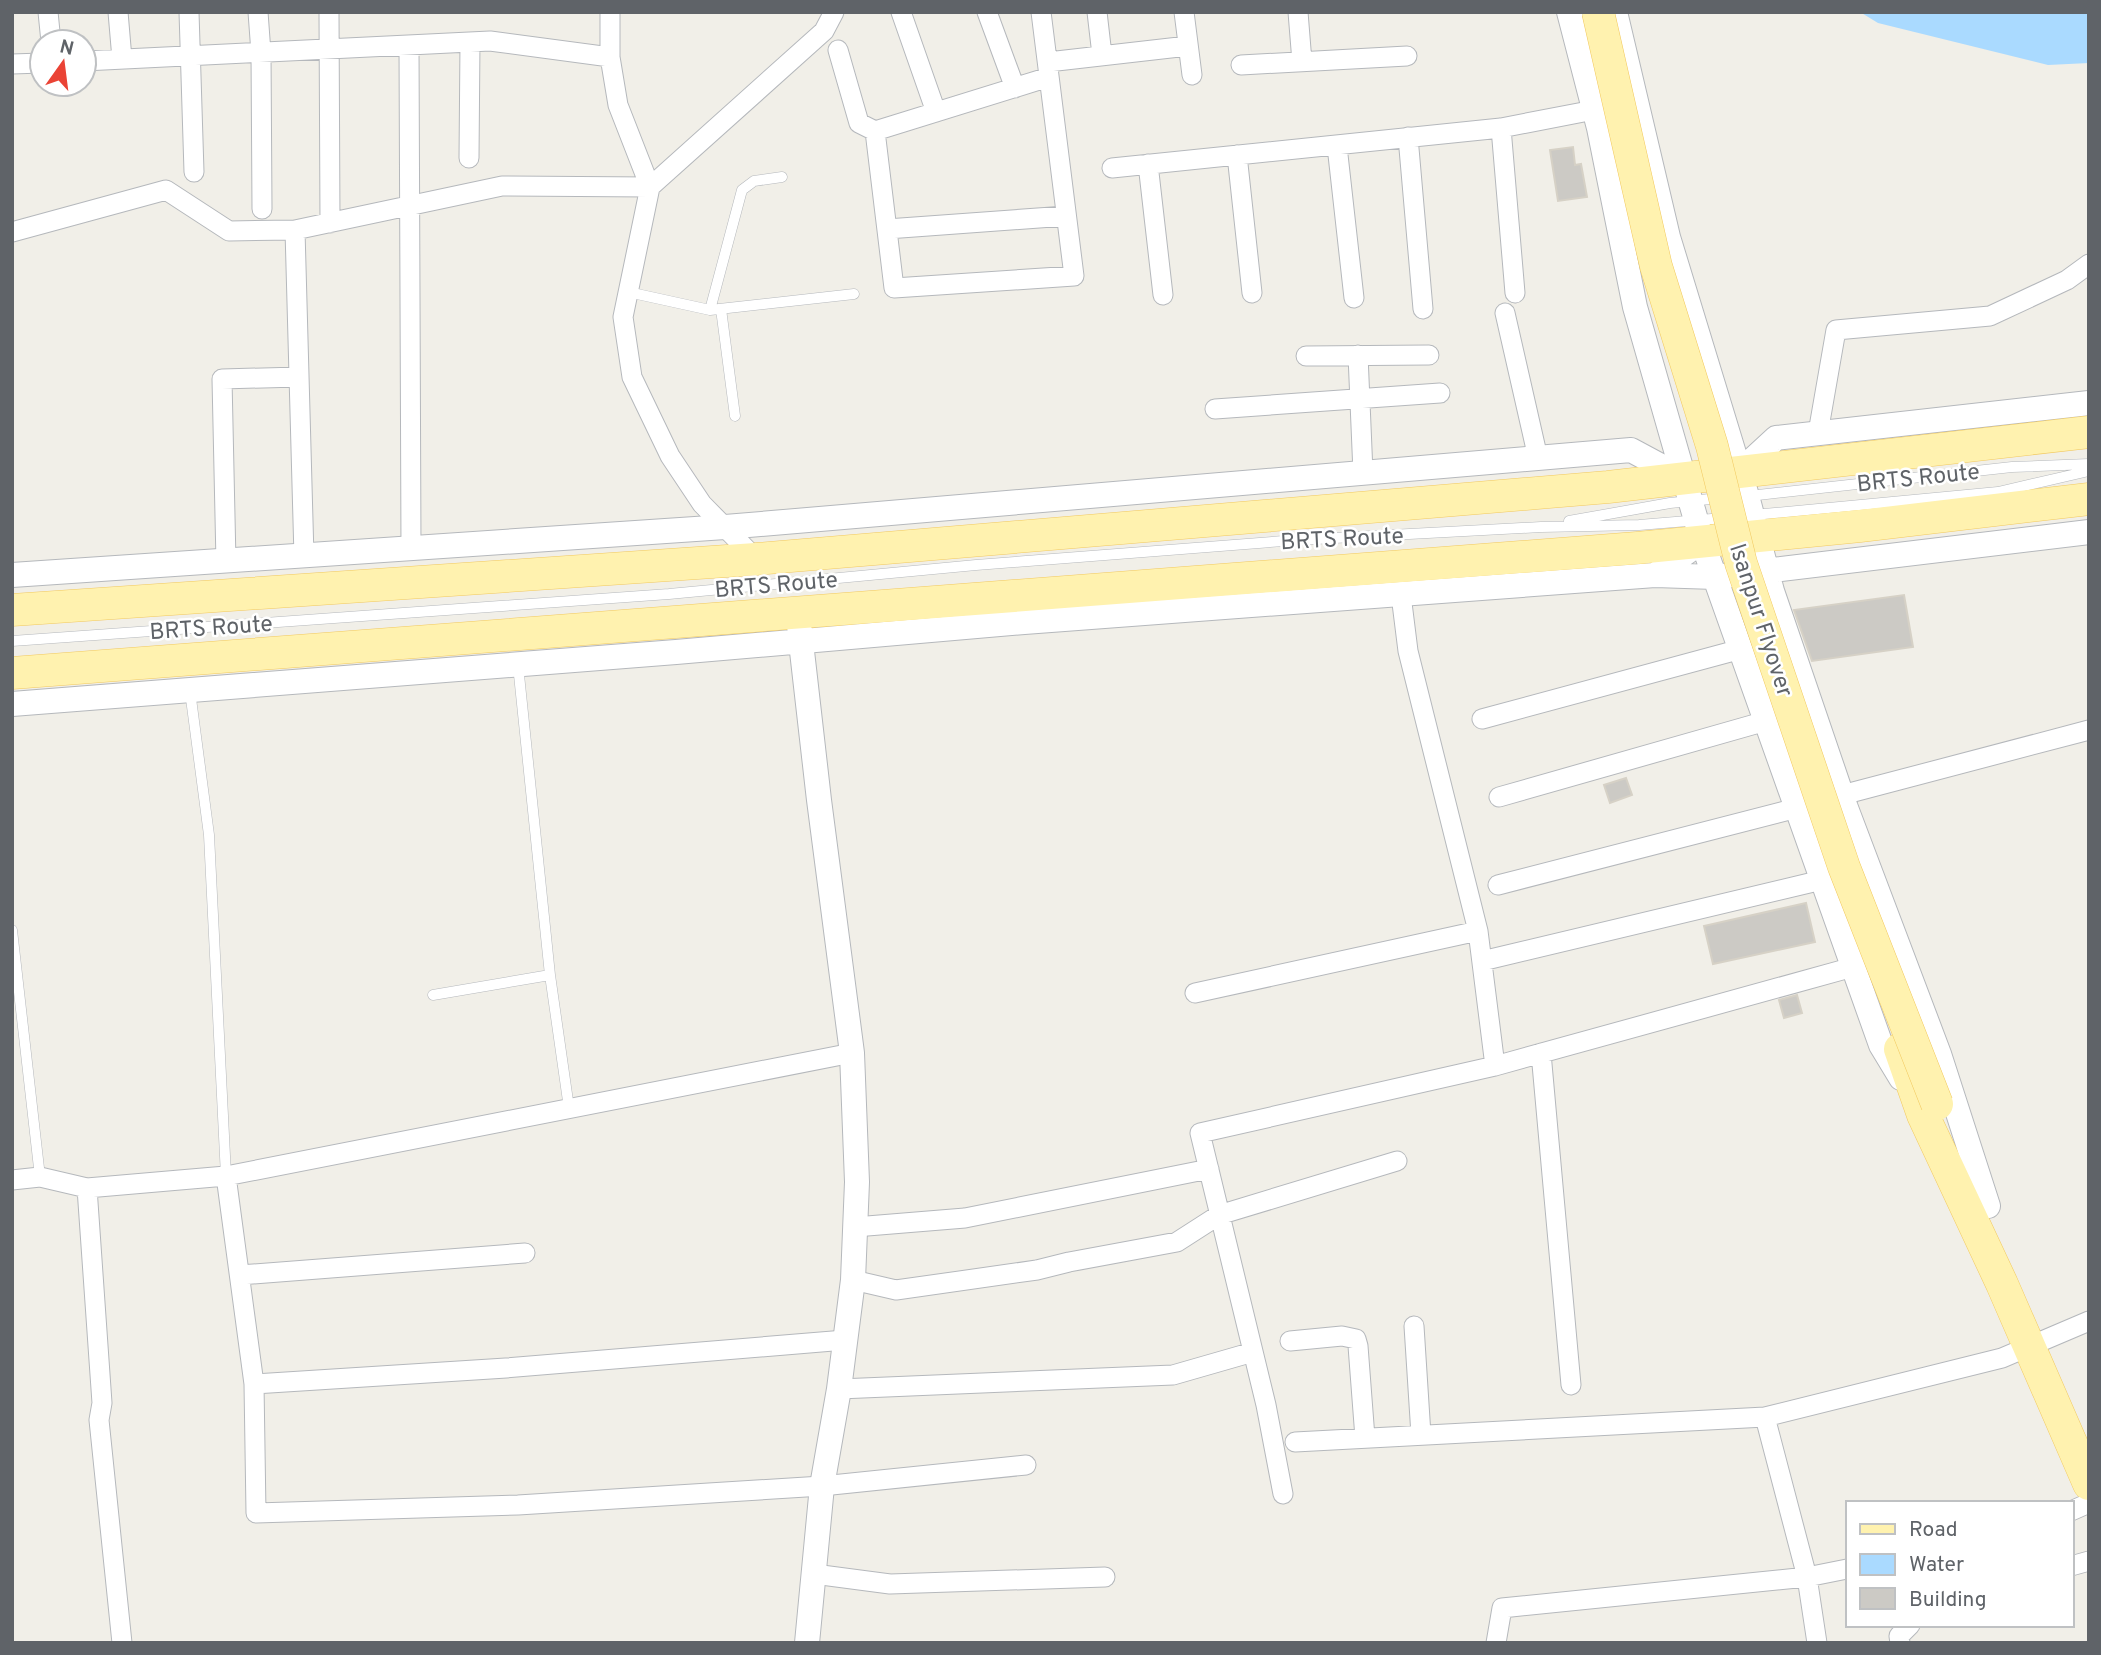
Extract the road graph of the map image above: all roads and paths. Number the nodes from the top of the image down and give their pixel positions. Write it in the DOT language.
graph roads {
  1 [pos="118,12"];
  2 [pos="189,12"];
  3 [pos="258,12"];
  4 [pos="329,12"];
  5 [pos="610,12"];
  6 [pos="834,12"];
  7 [pos="901,12"];
  8 [pos="987,12"];
  9 [pos="1041,12"];
  10 [pos="1097,12"];
  11 [pos="1184,12"];
  12 [pos="1298,12"];
  13 [pos="1569,12"];
  14 [pos="1586,12"];
  15 [pos="1598,12"];
  16 [pos="1615,12"];
  17 [pos="470,42"];
  18 [pos="409,45"];
  19 [pos="1188,46"];
  20 [pos="329,50"];
  21 [pos="838,50"];
  22 [pos="261,53"];
  23 [pos="1102,55"];
  24 [pos="192,56"];
  25 [pos="1406,56"];
  26 [pos="610,57"];
  27 [pos="122,59"];
  28 [pos="98,60"];
  29 [pos="1302,62"];
  30 [pos="1241,65"];
  31 [pos="1049,69"];
  32 [pos="1192,75"];
  33 [pos="1015,88"];
  34 [pos="1594,110"];
  35 [pos="936,112"];
  36 [pos="1501,128"];
  37 [pos="875,131"];
  38 [pos="1408,137"];
  39 [pos="1337,146"];
  40 [pos="1237,155"];
  41 [pos="469,159"];
  42 [pos="1148,164"];
  43 [pos="1112,168"];
  44 [pos="194,172"];
  45 [pos="782,177"];
  46 [pos="650,187"];
  47 [pos="410,206"];
  48 [pos="262,209"];
  49 [pos="1066,216"];
  50 [pos="330,223"];
  51 [pos="887,229"];
  52 [pos="295,230"];
  53 [pos="12,232"];
  54 [pos="2089,264"];
  55 [pos="628,292"];
  56 [pos="1252,293"];
  57 [pos="1515,293"];
  58 [pos="854,294"];
  59 [pos="1163,295"];
  60 [pos="1354,298"];
  61 [pos="716,309"];
  62 [pos="1423,309"];
  63 [pos="1505,313"];
  64 [pos="1358,355"];
  65 [pos="1429,355"];
  66 [pos="1306,356"];
  67 [pos="299,377"];
  68 [pos="1440,393"];
  69 [pos="1358,397"];
  70 [pos="2089,402"];
  71 [pos="1215,409"];
  72 [pos="735,416"];
  73 [pos="2089,432"];
  74 [pos="1818,433"];
  75 [pos="1776,438"];
  76 [pos="1729,441"];
  77 [pos="1676,446"];
  78 [pos="1630,450"];
  79 [pos="1538,458"];
  80 [pos="2089,464"];
  81 [pos="2089,471"];
  82 [pos="1363,473"];
  83 [pos="2089,499"];
  84 [pos="1748,505"];
  85 [pos="962,507"];
  86 [pos="1694,510"];
  87 [pos="725,527"];
  88 [pos="1541,527"];
  89 [pos="2089,533"];
  90 [pos="592,536"];
  91 [pos="968,541"];
  92 [pos="411,549"];
  93 [pos="304,557"];
  94 [pos="756,559"];
  95 [pos="226,562"];
  96 [pos="594,570"];
  97 [pos="1766,570"];
  98 [pos="12,575"];
  99 [pos="1655,575"];
  100 [pos="1714,577"];
  101 [pos="1401,595"];
  102 [pos="12,610"];
  103 [pos="799,627"];
  104 [pos="12,641"];
  105 [pos="1741,649"];
  106 [pos="517,664"];
  107 [pos="12,673"];
  108 [pos="190,689"];
  109 [pos="12,704"];
  110 [pos="1482,719"];
  111 [pos="1766,721"];
  112 [pos="2087,734"];
  113 [pos="1842,795"];
  114 [pos="1499,797"];
  115 [pos="1797,808"];
  116 [pos="1822,880"];
  117 [pos="1498,885"];
  118 [pos="12,930"];
  119 [pos="1478,931"];
  120 [pos="1482,961"];
  121 [pos="14,962"];
  122 [pos="1853,967"];
  123 [pos="550,975"];
  124 [pos="1195,993"];
  125 [pos="433,995"];
  126 [pos="852,1053"];
  127 [pos="1541,1053"];
  128 [pos="1495,1066"];
  129 [pos="569,1108"];
  130 [pos="1930,1109"];
  131 [pos="1397,1161"];
  132 [pos="1209,1169"];
  133 [pos="226,1176"];
  134 [pos="40,1177"];
  135 [pos="12,1180"];
  136 [pos="86,1188"];
  137 [pos="1988,1206"];
  138 [pos="1219,1214"];
  139 [pos="855,1227"];
  140 [pos="525,1253"];
  141 [pos="240,1275"];
  142 [pos="853,1280"];
  143 [pos="2089,1321"];
  144 [pos="1413,1326"];
  145 [pos="845,1340"];
  146 [pos="1290,1341"];
  147 [pos="2037,1342"];
  148 [pos="1253,1352"];
  149 [pos="254,1384"];
  150 [pos="1571,1385"];
  151 [pos="839,1389"];
  152 [pos="1765,1417"];
  153 [pos="1421,1435"];
  154 [pos="1365,1438"];
  155 [pos="2089,1439"];
  156 [pos="1295,1442"];
  157 [pos="1026,1465"];
  158 [pos="2089,1484"];
  159 [pos="821,1486"];
  160 [pos="1283,1494"];
  161 [pos="2089,1503"];
  162 [pos="2073,1510"];
  163 [pos="1846,1569"];
  164 [pos="814,1574"];
  165 [pos="1105,1577"];
  166 [pos="1807,1577"];
  167 [pos="1908,1627"];
  168 [pos="122,1643"];
  169 [pos="807,1643"];
  170 [pos="1496,1643"];
  171 [pos="1817,1643"];
  172 [pos="1900,1643"];
  1 -- 27 [label="street"];
  2 -- 24 [label="street"];
  3 -- 22 [label="street"];
  4 -- 20 [label="street"];
  5 -- 26 [label="street"];
  6 -- 46 [label="street"];
  7 -- 35 [label="street"];
  8 -- 33 [label="street"];
  9 -- 31 [label="street"];
  10 -- 23 [label="street"];
  11 -- 19 [label="street"];
  12 -- 29 [label="street"];
  13 -- 34 [label="street"];
  14 -- 130 [label="main road, Isanpur Flyover"];
  15 -- 130 [label="main road, Isanpur Flyover, bridge"];
  16 -- 76 [label="street"];
  17 -- 18 [label="street"];
  17 -- 26 [label="street"];
  17 -- 41 [label="street"];
  18 -- 20 [label="street"];
  18 -- 47 [label="street"];
  19 -- 23 [label="street"];
  19 -- 32 [label="street"];
  20 -- 22 [label="street"];
  20 -- 50 [label="street"];
  21 -- 37 [label="street"];
  22 -- 24 [label="street"];
  22 -- 48 [label="street"];
  23 -- 31 [label="street"];
  24 -- 27 [label="street"];
  24 -- 44 [label="street"];
  25 -- 29 [label="street"];
  26 -- 46 [label="street"];
  27 -- 28 [label="street"];
  29 -- 30 [label="street"];
  31 -- 33 [label="street"];
  31 -- 49 [label="street"];
  33 -- 35 [label="street"];
  34 -- 36 [label="street"];
  34 -- 77 [label="street"];
  35 -- 37 [label="street"];
  36 -- 38 [label="street"];
  36 -- 57 [label="street"];
  37 -- 51 [label="street"];
  38 -- 39 [label="street"];
  38 -- 62 [label="street"];
  39 -- 40 [label="street"];
  39 -- 60 [label="street"];
  40 -- 42 [label="street"];
  40 -- 56 [label="street"];
  42 -- 43 [label="street"];
  42 -- 59 [label="street"];
  45 -- 61 [label="lane"];
  46 -- 47 [label="street"];
  46 -- 55 [label="street"];
  47 -- 50 [label="street"];
  47 -- 92 [label="street"];
  49 -- 51 [label="street"];
  49 -- 51 [label="street"];
  50 -- 52 [label="street"];
  52 -- 53 [label="street"];
  52 -- 67 [label="street"];
  54 -- 74 [label="street"];
  55 -- 61 [label="lane"];
  55 -- 87 [label="street"];
  58 -- 61 [label="lane"];
  61 -- 72 [label="lane"];
  63 -- 79 [label="street"];
  64 -- 65 [label="street"];
  64 -- 66 [label="street"];
  64 -- 69 [label="street"];
  67 -- 93 [label="street"];
  67 -- 95 [label="street"];
  68 -- 69 [label="street"];
  69 -- 71 [label="street"];
  69 -- 82 [label="street"];
  70 -- 74 [label="street"];
  73 -- 84 [label="main road"];
  74 -- 75 [label="street"];
  75 -- 76 [label="street"];
  75 -- 84 [label="street"];
  76 -- 77 [label="street"];
  76 -- 84 [label="street"];
  77 -- 78 [label="street"];
  77 -- 86 [label="street"];
  78 -- 79 [label="street"];
  78 -- 86 [label="street"];
  79 -- 82 [label="street"];
  80 -- 84 [label="lane, BRTS Route"];
  81 -- 84 [label="lane, BRTS Route"];
  82 -- 85 [label="street"];
  83 -- 84 [label="main road"];
  84 -- 86 [label="main road"];
  84 -- 86 [label="main road"];
  84 -- 97 [label="street"];
  85 -- 87 [label="street"];
  85 -- 91 [label="street"];
  86 -- 88 [label="lane, BRTS Route"];
  86 -- 88 [label="lane, BRTS Route"];
  86 -- 91 [label="main road"];
  86 -- 99 [label="street"];
  86 -- 100 [label="street"];
  86 -- 103 [label="main road"];
  87 -- 90 [label="street"];
  87 -- 94 [label="street"];
  88 -- 104 [label="lane, BRTS Route"];
  89 -- 97 [label="street"];
  90 -- 92 [label="street"];
  90 -- 96 [label="street"];
  91 -- 94 [label="main road"];
  92 -- 93 [label="street"];
  93 -- 95 [label="street"];
  94 -- 96 [label="main road"];
  95 -- 98 [label="street"];
  96 -- 102 [label="main road"];
  97 -- 100 [label="street"];
  97 -- 113 [label="street"];
  99 -- 100 [label="street"];
  99 -- 101 [label="street"];
  100 -- 105 [label="street"];
  101 -- 103 [label="street"];
  101 -- 119 [label="street"];
  103 -- 106 [label="street"];
  103 -- 107 [label="main road"];
  103 -- 126 [label="street"];
  105 -- 110 [label="street"];
  105 -- 111 [label="street"];
  106 -- 108 [label="street"];
  106 -- 123 [label="lane"];
  108 -- 109 [label="street"];
  108 -- 133 [label="lane"];
  111 -- 114 [label="street"];
  111 -- 115 [label="street"];
  112 -- 113 [label="street"];
  113 -- 137 [label="street"];
  115 -- 116 [label="street"];
  115 -- 117 [label="street"];
  116 -- 120 [label="street"];
  116 -- 122 [label="street"];
  118 -- 121 [label="lane"];
  119 -- 120 [label="street"];
  119 -- 124 [label="street"];
  120 -- 128 [label="street"];
  121 -- 134 [label="lane"];
  122 -- 127 [label="street"];
  122 -- 130 [label="street"];
  123 -- 125 [label="lane"];
  123 -- 129 [label="lane"];
  126 -- 129 [label="street"];
  126 -- 139 [label="street"];
  127 -- 128 [label="street"];
  127 -- 150 [label="street"];
  128 -- 132 [label="street"];
  129 -- 133 [label="street"];
  130 -- 137 [label="main road, Isanpur Flyover"];
  130 -- 147 [label="main road"];
  131 -- 138 [label="street"];
  132 -- 138 [label="street"];
  132 -- 139 [label="street"];
  133 -- 136 [label="street"];
  133 -- 141 [label="street"];
  134 -- 135 [label="street"];
  134 -- 136 [label="street"];
  136 -- 168 [label="street"];
  137 -- 147 [label="main road, Isanpur Flyover"];
  138 -- 142 [label="street"];
  138 -- 148 [label="street"];
  139 -- 142 [label="street"];
  140 -- 141 [label="street"];
  141 -- 149 [label="street"];
  142 -- 145 [label="street"];
  143 -- 147 [label="street"];
  144 -- 153 [label="street"];
  145 -- 149 [label="street"];
  145 -- 151 [label="street"];
  146 -- 154 [label="street"];
  147 -- 152 [label="street"];
  147 -- 155 [label="main road"];
  147 -- 158 [label="main road"];
  148 -- 151 [label="street"];
  148 -- 160 [label="street"];
  149 -- 159 [label="street"];
  151 -- 159 [label="street"];
  152 -- 153 [label="street"];
  152 -- 166 [label="street"];
  153 -- 154 [label="street"];
  154 -- 156 [label="street"];
  157 -- 159 [label="street"];
  159 -- 164 [label="street"];
  161 -- 162 [label="street"];
  163 -- 166 [label="street"];
  164 -- 165 [label="street"];
  164 -- 169 [label="street"];
  166 -- 170 [label="street"];
  166 -- 171 [label="street"];
  167 -- 172 [label="street"];
}
